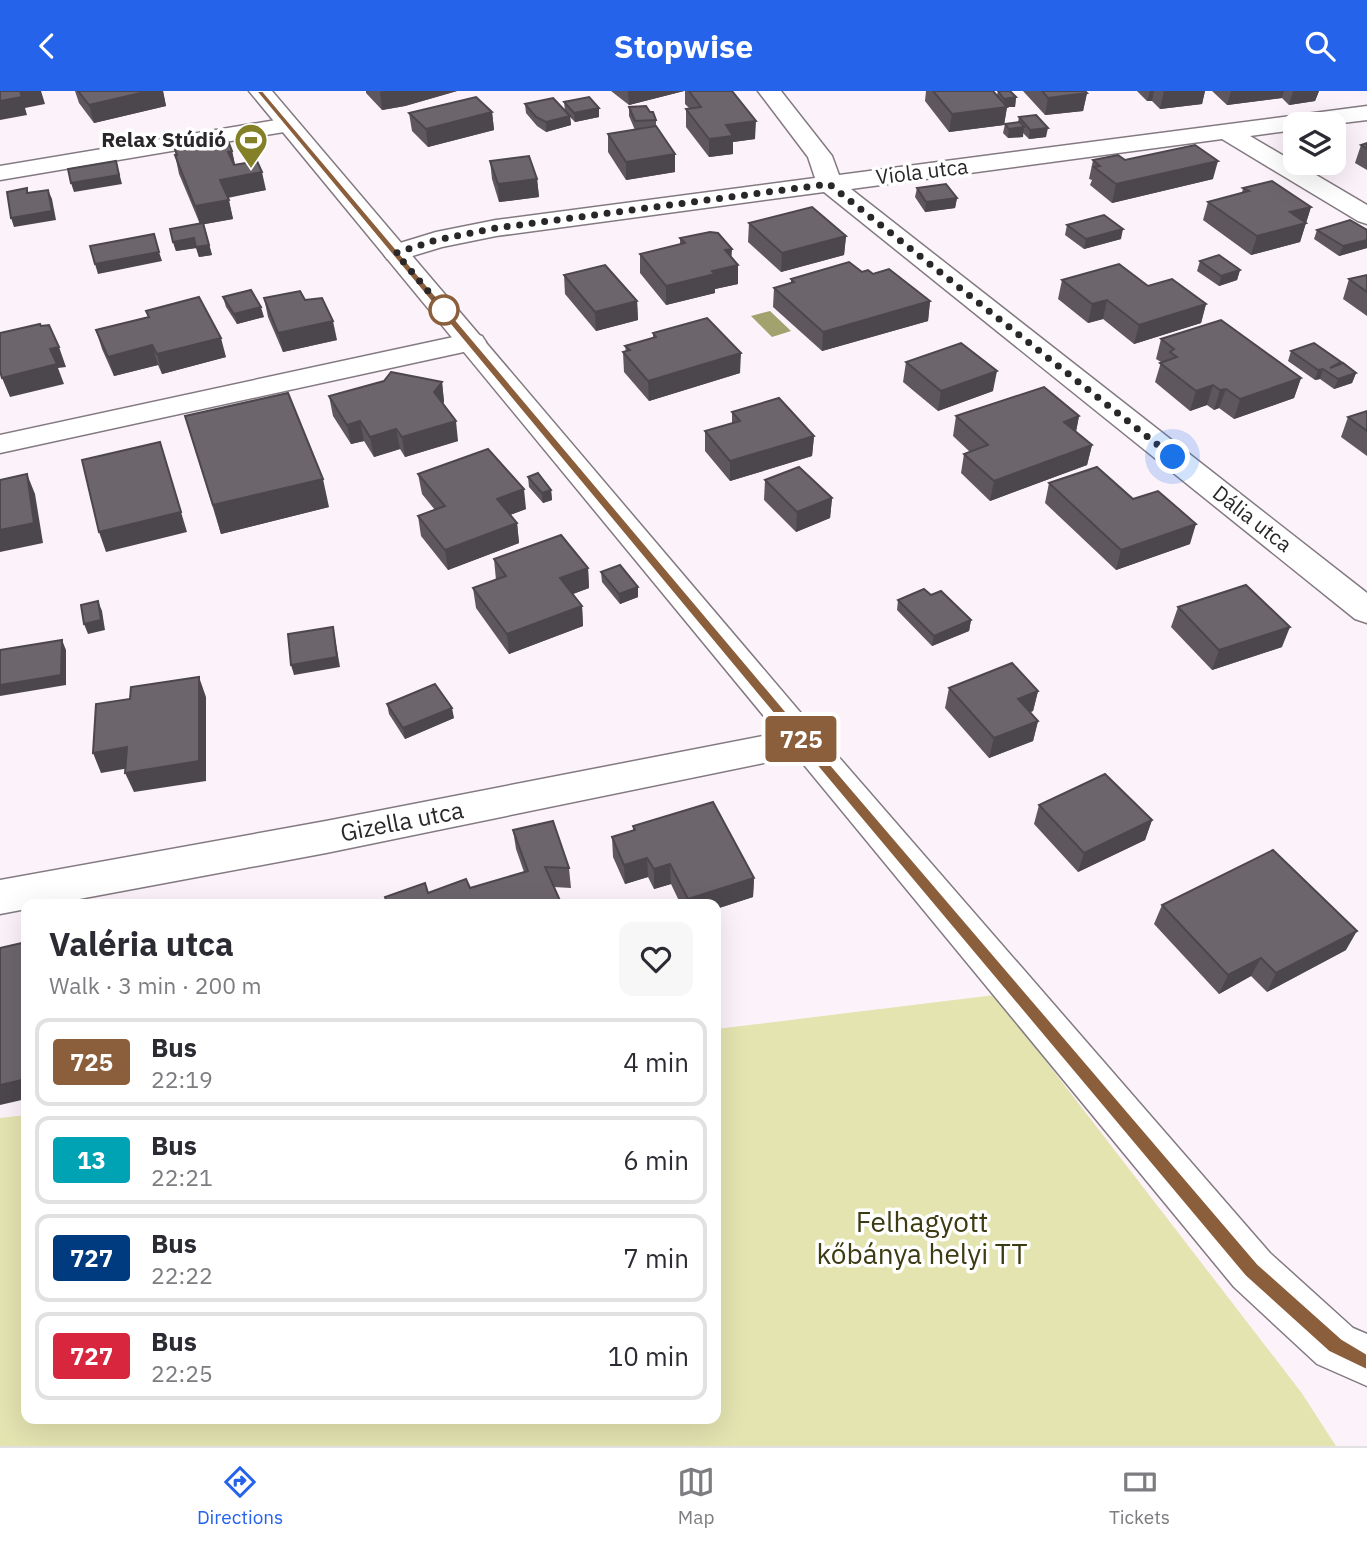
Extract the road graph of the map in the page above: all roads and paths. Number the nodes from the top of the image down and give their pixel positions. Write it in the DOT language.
graph roads {
  1 [pos="260,91"];
  2 [pos="769,91"];
  3 [pos="1367,113"];
  4 [pos="288,125"];
  5 [pos="1229,133"];
  6 [pos="0,173"];
  7 [pos="829,184"];
  8 [pos="1367,216"];
  9 [pos="396,253"];
  10 [pos="471,342"];
  11 [pos="0,444"];
  12 [pos="1367,611"];
  13 [pos="804,742"];
  14 [pos="0,897"];
  15 [pos="1351,1353"];
  1 -- 4 [label="street"];
  2 -- 7 [label="street"];
  3 -- 5 [label="street, Viola utca"];
  4 -- 6 [label="street"];
  4 -- 9 [label="street"];
  5 -- 7 [label="street, Viola utca"];
  5 -- 8 [label="street"];
  7 -- 9 [label="street, Viola utca"];
  7 -- 12 [label="street, Dália utca"];
  9 -- 10 [label="street"];
  10 -- 11 [label="street"];
  10 -- 13 [label="street"];
  13 -- 14 [label="street, Gizella utca"];
  13 -- 15 [label="street"];
}
